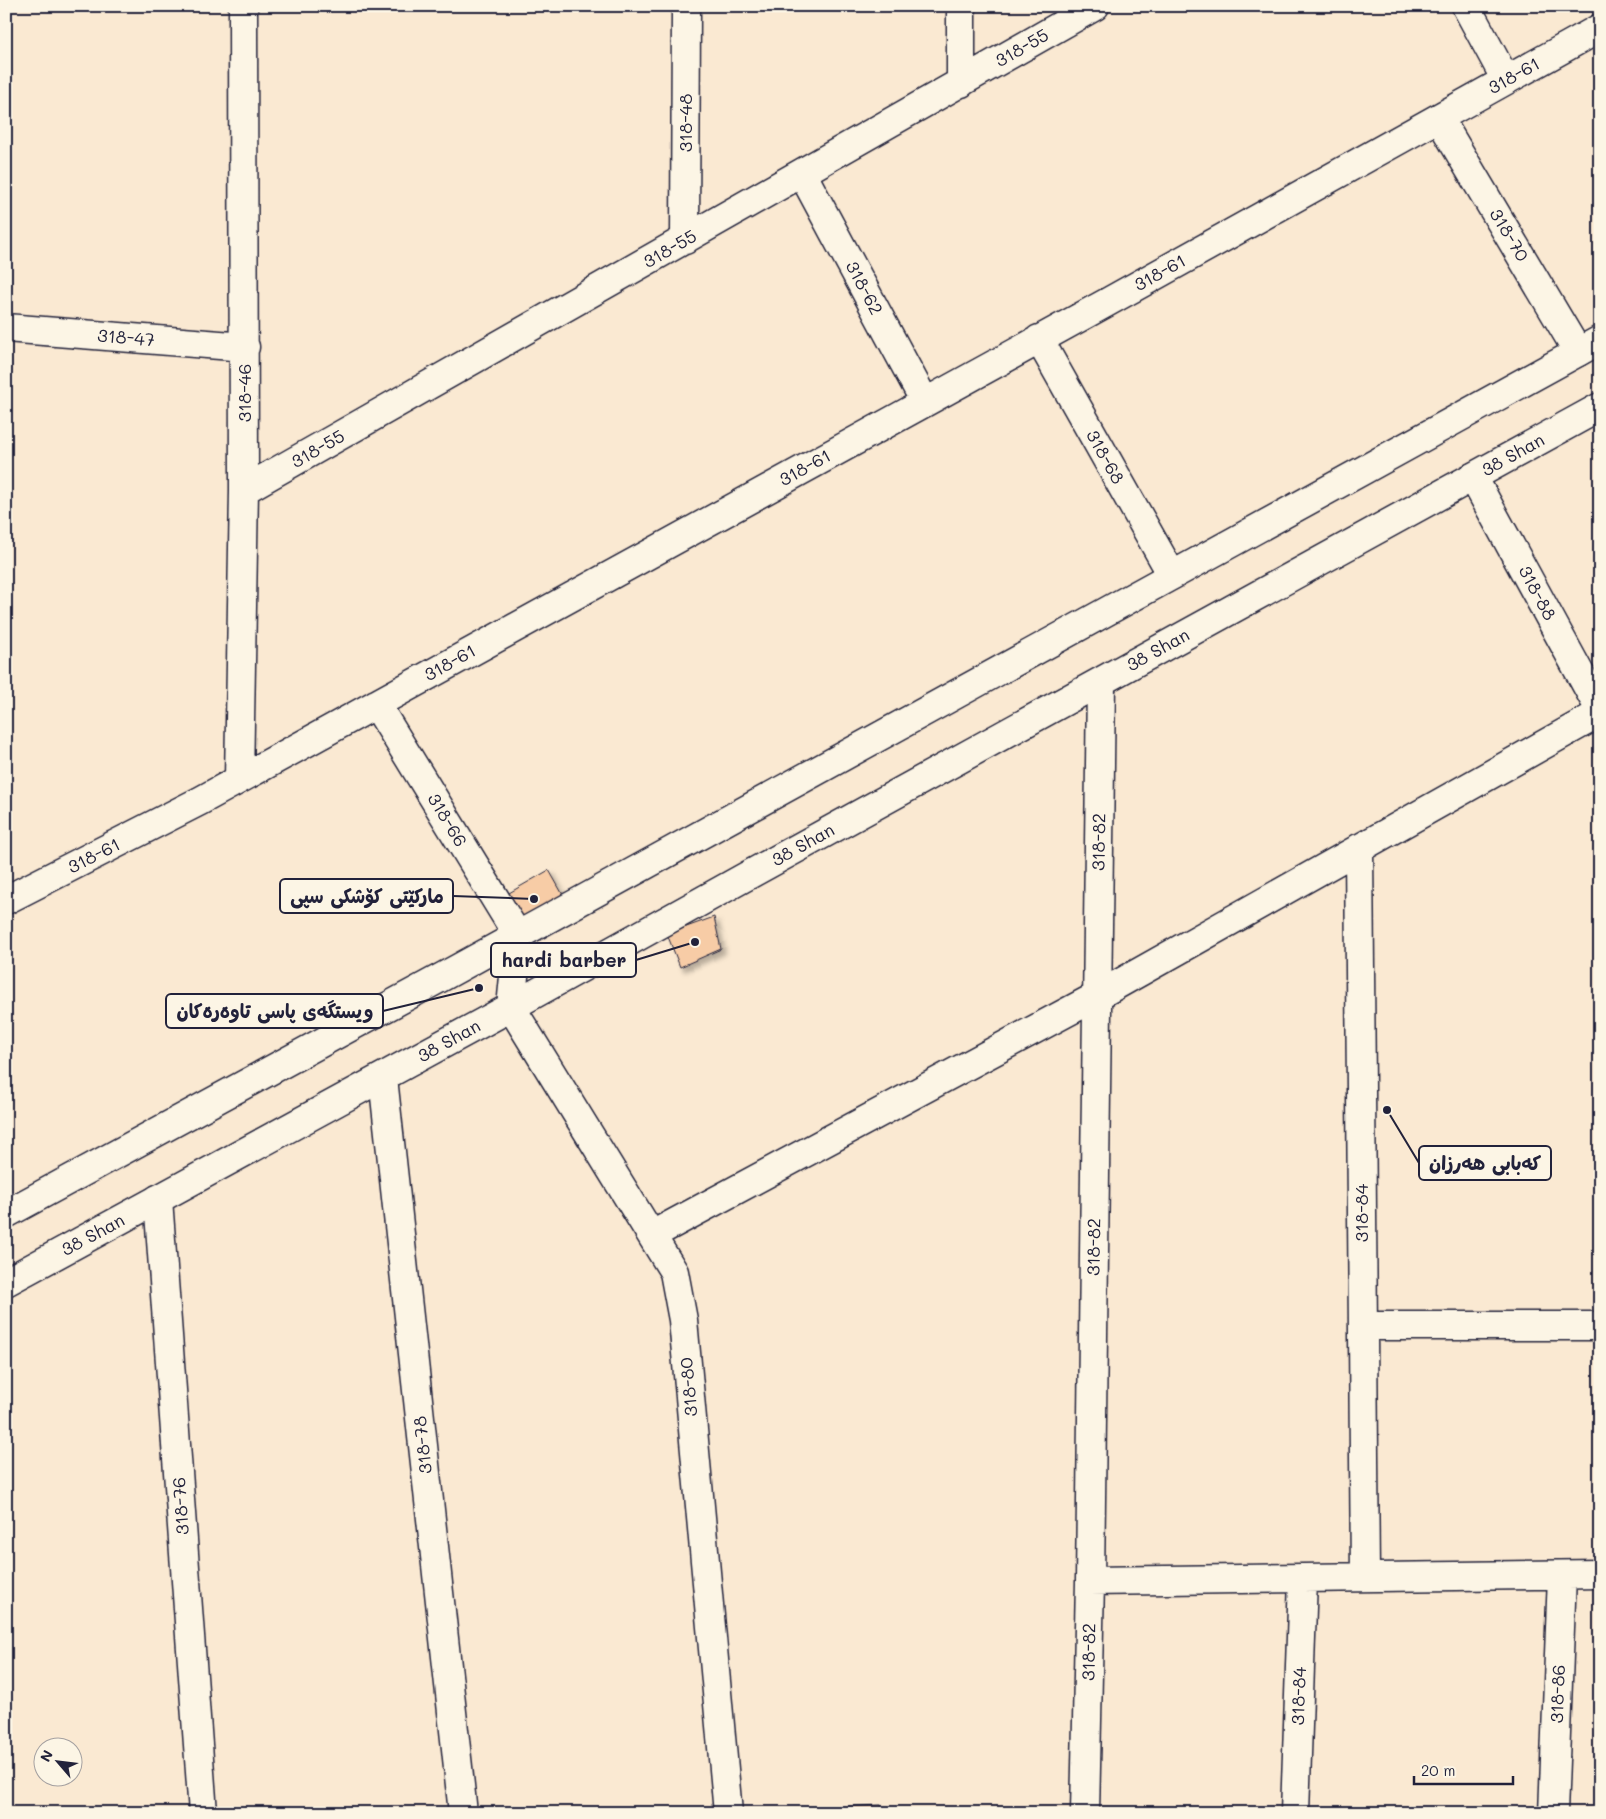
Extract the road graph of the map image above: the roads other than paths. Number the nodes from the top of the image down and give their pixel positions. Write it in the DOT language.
graph roads {
  1 [pos="243,6"];
  2 [pos="686,6"];
  3 [pos="960,6"];
  4 [pos="1095,6"];
  5 [pos="1466,6"];
  6 [pos="1600,28"];
  7 [pos="1506,80"];
  8 [pos="961,84"];
  9 [pos="1439,118"];
  10 [pos="802,173"];
  11 [pos="685,240"];
  12 [pos="6,328"];
  13 [pos="1039,339"];
  14 [pos="1589,346"];
  15 [pos="245,348"];
  16 [pos="925,402"];
  17 [pos="1600,407"];
  18 [pos="1474,477"];
  19 [pos="244,490"];
  20 [pos="1172,575"];
  21 [pos="1101,682"];
  22 [pos="376,704"];
  23 [pos="1600,711"];
  24 [pos="239,779"];
  25 [pos="1359,848"];
  26 [pos="6,900"];
  27 [pos="518,936"];
  28 [pos="1097,996"];
  29 [pos="511,1008"];
  30 [pos="383,1078"];
  31 [pos="158,1199"];
  32 [pos="6,1214"];
  33 [pos="652,1235"];
  34 [pos="6,1282"];
  35 [pos="1363,1326"];
  36 [pos="1600,1326"];
  37 [pos="1600,1574"];
  38 [pos="1562,1575"];
  39 [pos="1365,1577"];
  40 [pos="1303,1578"];
  41 [pos="1090,1581"];
  42 [pos="203,1813"];
  43 [pos="463,1813"];
  44 [pos="728,1813"];
  45 [pos="1085,1813"];
  46 [pos="1295,1813"];
  47 [pos="1553,1813"];
  1 -- 15 [label="street, 318-46"];
  2 -- 11 [label="street, 318-48"];
  3 -- 8 [label="street"];
  4 -- 8 [label="street, 318-55"];
  5 -- 7 [label="street"];
  6 -- 7 [label="street, 318-61"];
  7 -- 9 [label="street, 318-61"];
  8 -- 10 [label="street, 318-55"];
  9 -- 13 [label="street, 318-61"];
  9 -- 14 [label="street, 318-70"];
  10 -- 11 [label="street, 318-55"];
  10 -- 16 [label="street, 318-62"];
  11 -- 19 [label="street, 318-55"];
  12 -- 15 [label="street, 318-47"];
  13 -- 16 [label="street, 318-61"];
  13 -- 20 [label="street, 318-68"];
  14 -- 20 [label="street"];
  15 -- 19 [label="street, 318-46"];
  16 -- 22 [label="street, 318-61"];
  17 -- 18 [label="street, 38 Shan"];
  18 -- 21 [label="street, 38 Shan"];
  18 -- 23 [label="street, 318-88"];
  19 -- 24 [label="street, 318-46"];
  20 -- 27 [label="street"];
  21 -- 28 [label="street, 318-82"];
  21 -- 29 [label="street, 38 Shan"];
  22 -- 24 [label="street, 318-61"];
  22 -- 27 [label="street, 318-66"];
  23 -- 25 [label="street"];
  24 -- 26 [label="street, 318-61"];
  25 -- 28 [label="street"];
  25 -- 35 [label="street, 318-84"];
  27 -- 29 [label="street"];
  27 -- 32 [label="street"];
  28 -- 33 [label="street"];
  28 -- 41 [label="street, 318-82"];
  29 -- 30 [label="street, 38 Shan"];
  29 -- 33 [label="street, 318-80"];
  30 -- 31 [label="street, 38 Shan"];
  30 -- 43 [label="street, 318-78"];
  31 -- 34 [label="street, 38 Shan"];
  31 -- 42 [label="street, 318-76"];
  33 -- 44 [label="street, 318-80"];
  35 -- 36 [label="street"];
  35 -- 39 [label="street, 318-84"];
  37 -- 38 [label="street"];
  38 -- 39 [label="street"];
  38 -- 47 [label="street, 318-86"];
  39 -- 40 [label="street"];
  40 -- 41 [label="street"];
  40 -- 46 [label="street, 318-84"];
  41 -- 45 [label="street, 318-82"];
}
